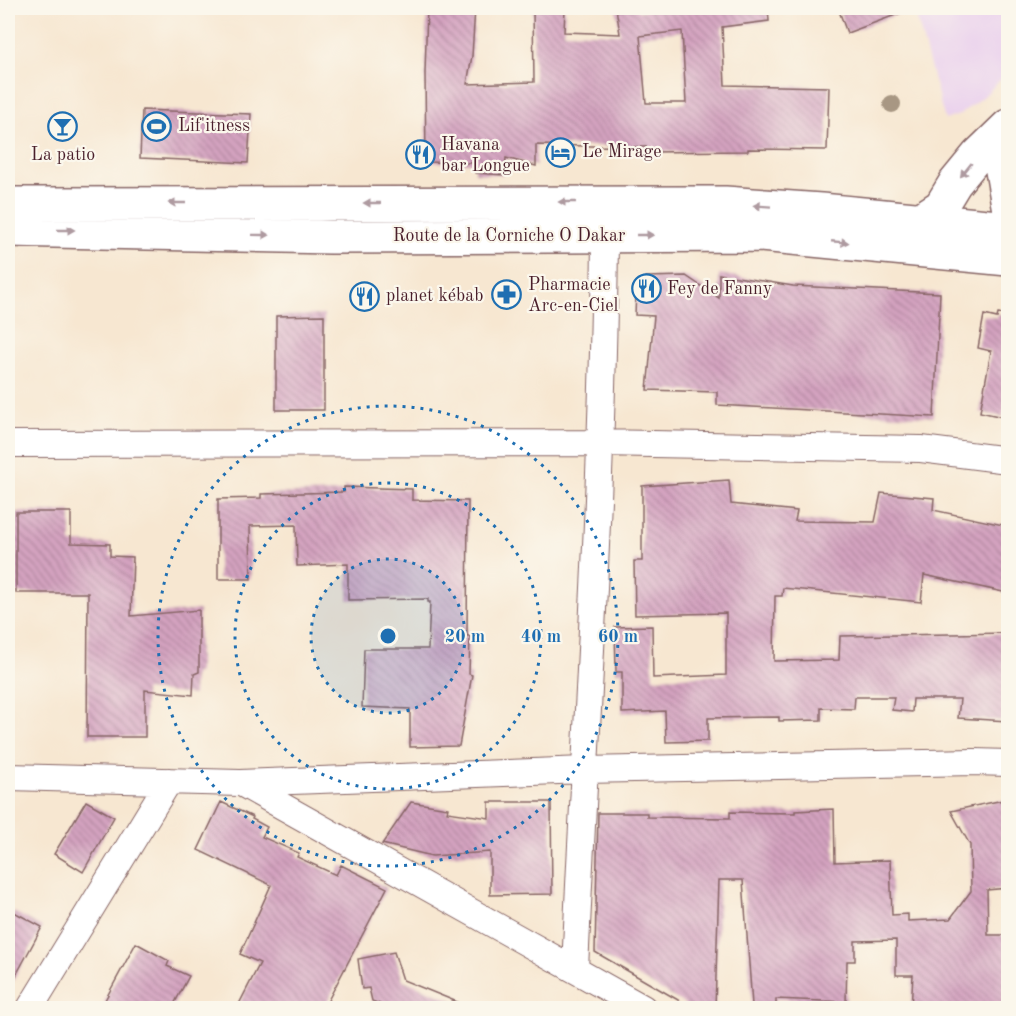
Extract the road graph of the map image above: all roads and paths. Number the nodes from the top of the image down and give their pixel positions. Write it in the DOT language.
graph roads {
  1 [pos="1008,127"];
  2 [pos="8,204"];
  3 [pos="1008,205"];
  4 [pos="921,219"];
  5 [pos="1008,228"];
  6 [pos="8,230"];
  7 [pos="605,236"];
  8 [pos="1008,259"];
  9 [pos="600,443"];
  10 [pos="8,444"];
  11 [pos="1008,460"];
  12 [pos="1008,764"];
  13 [pos="584,770"];
  14 [pos="8,777"];
  15 [pos="169,781"];
  16 [pos="240,783"];
  17 [pos="575,969"];
  18 [pos="30,1008"];
  19 [pos="643,1008"];
  1 -- 3 [label="main road"];
  1 -- 4 [label="main road, one-way"];
  4 -- 2 [label="main road, Route de la Corniche O Dakar, one-way"];
  4 -- 5 [label="main road, Route de la Corniche O Dakar"];
  6 -- 7 [label="main road, Route de la Corniche O Dakar, one-way"];
  7 -- 8 [label="main road, Route de la Corniche O Dakar, one-way"];
  7 -- 9 [label="street"];
  9 -- 10 [label="street"];
  9 -- 11 [label="street"];
  9 -- 13 [label="street"];
  12 -- 13 [label="street"];
  13 -- 16 [label="street"];
  13 -- 17 [label="street"];
  14 -- 15 [label="street"];
  15 -- 16 [label="street"];
  15 -- 18 [label="street"];
  16 -- 17 [label="street"];
  17 -- 19 [label="street"];
}
